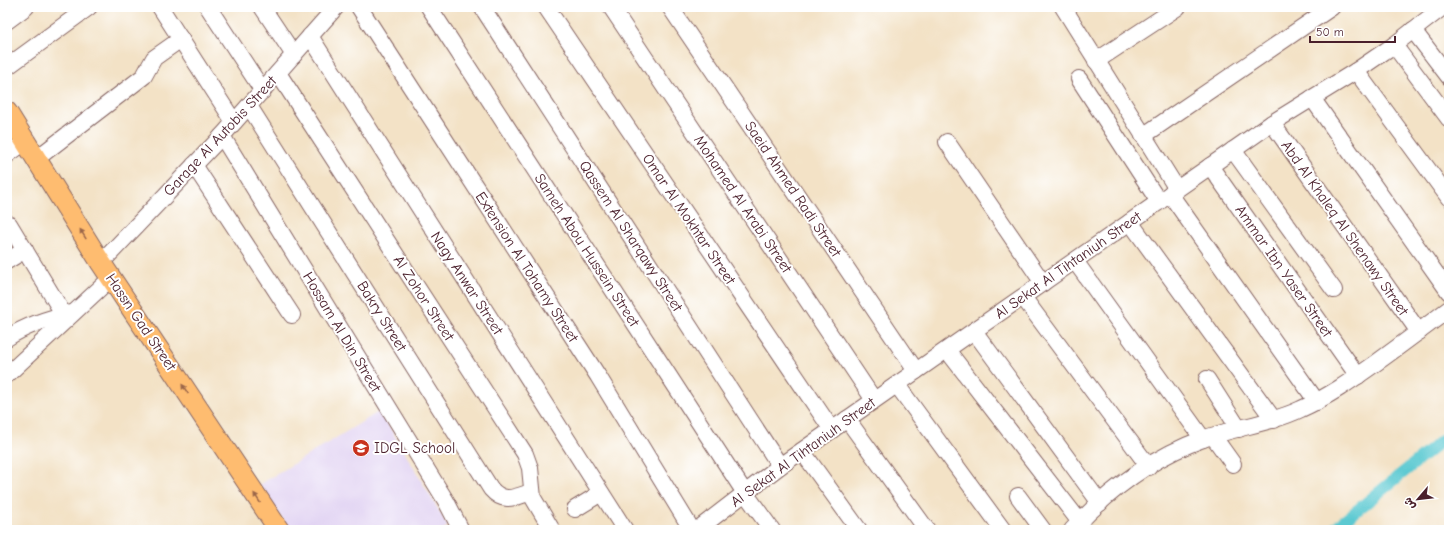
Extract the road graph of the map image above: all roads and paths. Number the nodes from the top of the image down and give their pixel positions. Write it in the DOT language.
graph roads {
  1 [pos="26,7"];
  2 [pos="89,7"];
  3 [pos="160,7"];
  4 [pos="208,7"];
  5 [pos="262,7"];
  6 [pos="336,7"];
  7 [pos="359,7"];
  8 [pos="429,7"];
  9 [pos="482,7"];
  10 [pos="546,7"];
  11 [pos="611,7"];
  12 [pos="670,7"];
  13 [pos="1063,7"];
  14 [pos="1178,7"];
  15 [pos="1332,7"];
  16 [pos="1443,7"];
  17 [pos="7,21"];
  18 [pos="1413,30"];
  19 [pos="310,36"];
  20 [pos="181,39"];
  21 [pos="1394,45"];
  22 [pos="294,55"];
  23 [pos="1096,61"];
  24 [pos="7,67"];
  25 [pos="1356,71"];
  26 [pos="278,73"];
  27 [pos="1449,77"];
  28 [pos="1079,79"];
  29 [pos="263,90"];
  30 [pos="1312,98"];
  31 [pos="249,106"];
  32 [pos="7,112"];
  33 [pos="1449,119"];
  34 [pos="234,122"];
  35 [pos="1272,123"];
  36 [pos="222,136"];
  37 [pos="1144,136"];
  38 [pos="25,142"];
  39 [pos="947,142"];
  40 [pos="1233,150"];
  41 [pos="7,155"];
  42 [pos="36,159"];
  43 [pos="194,165"];
  44 [pos="1210,166"];
  45 [pos="1169,195"];
  46 [pos="1449,198"];
  47 [pos="1130,222"];
  48 [pos="9,224"];
  49 [pos="25,250"];
  50 [pos="1075,260"];
  51 [pos="7,261"];
  52 [pos="106,270"];
  53 [pos="1043,283"];
  54 [pos="1334,290"];
  55 [pos="1449,292"];
  56 [pos="1023,297"];
  57 [pos="1449,309"];
  58 [pos="68,314"];
  59 [pos="292,315"];
  60 [pos="974,332"];
  61 [pos="1419,332"];
  62 [pos="7,338"];
  63 [pos="947,350"];
  64 [pos="916,371"];
  65 [pos="7,375"];
  66 [pos="1358,376"];
  67 [pos="1207,379"];
  68 [pos="897,385"];
  69 [pos="874,400"];
  70 [pos="1317,402"];
  71 [pos="847,419"];
  72 [pos="1274,420"];
  73 [pos="1239,429"];
  74 [pos="832,430"];
  75 [pos="1208,437"];
  76 [pos="802,451"];
  77 [pos="1233,464"];
  78 [pos="780,466"];
  79 [pos="1149,467"];
  80 [pos="531,492"];
  81 [pos="601,493"];
  82 [pos="745,493"];
  83 [pos="1018,496"];
  84 [pos="1100,503"];
  85 [pos="575,509"];
  86 [pos="1076,526"];
  87 [pos="279,530"];
  88 [pos="460,530"];
  89 [pos="552,530"];
  90 [pos="625,530"];
  91 [pos="692,530"];
  92 [pos="772,530"];
  93 [pos="859,530"];
  94 [pos="927,530"];
  95 [pos="1003,530"];
  96 [pos="1043,530"];
  1 -- 17 [label="street"];
  2 -- 24 [label="street"];
  3 -- 20 [label="street"];
  4 -- 29 [label="street"];
  5 -- 22 [label="street"];
  6 -- 19 [label="street, Garage Al Autobis Street"];
  7 -- 91 [label="street, Extension Al Tohamy Street"];
  8 -- 82 [label="street, Sameh Abou Hussein Street"];
  9 -- 78 [label="street, Qassem Al Sharqawy Street"];
  10 -- 74 [label="street, Omar Al Mokhtar Street"];
  11 -- 69 [label="street, Mohamed Al Arabi Street"];
  12 -- 64 [label="street, Saeid Ahmed Radi Street"];
  13 -- 23 [label="street"];
  14 -- 23 [label="street"];
  15 -- 37 [label="street"];
  16 -- 18 [label="street, Al Sekat Al Tihtaniuh Street"];
  18 -- 21 [label="street, Al Sekat Al Tihtaniuh Street"];
  18 -- 27 [label="street"];
  19 -- 22 [label="street, Garage Al Autobis Street"];
  19 -- 81 [label="street, Nagy Anwar Street"];
  20 -- 34 [label="street"];
  20 -- 42 [label="street"];
  21 -- 25 [label="street, Al Sekat Al Tihtaniuh Street"];
  21 -- 33 [label="street"];
  22 -- 26 [label="street, Garage Al Autobis Street"];
  23 -- 37 [label="street"];
  25 -- 30 [label="street, Al Sekat Al Tihtaniuh Street"];
  25 -- 46 [label="street"];
  26 -- 29 [label="street, Garage Al Autobis Street"];
  26 -- 80 [label="street, Al Zohor Street"];
  28 -- 45 [label="street"];
  29 -- 31 [label="street, Garage Al Autobis Street"];
  30 -- 35 [label="street, Al Sekat Al Tihtaniuh Street"];
  30 -- 55 [label="street"];
  31 -- 34 [label="street, Garage Al Autobis Street"];
  31 -- 80 [label="street, Bakry Street"];
  32 -- 38 [label="main road, Hassn Gad Street"];
  34 -- 36 [label="street, Garage Al Autobis Street"];
  35 -- 40 [label="street, Al Sekat Al Tihtaniuh Street"];
  35 -- 61 [label="street, Abd Al Khaleq Al Shenawy Street"];
  36 -- 43 [label="street, Garage Al Autobis Street"];
  36 -- 88 [label="street, Hossam Al Din Street"];
  37 -- 45 [label="street"];
  38 -- 41 [label="street"];
  38 -- 42 [label="main road, Hassn Gad Street"];
  39 -- 53 [label="street"];
  40 -- 44 [label="street, Al Sekat Al Tihtaniuh Street"];
  40 -- 54 [label="street"];
  52 -- 42 [label="main road, Hassn Gad Street, one-way"];
  43 -- 52 [label="street, Garage Al Autobis Street"];
  43 -- 59 [label="street"];
  44 -- 45 [label="street, Al Sekat Al Tihtaniuh Street"];
  44 -- 66 [label="street, Ammar Ibn Yaser Street"];
  45 -- 47 [label="street, Al Sekat Al Tihtaniuh Street"];
  45 -- 70 [label="street"];
  47 -- 50 [label="street, Al Sekat Al Tihtaniuh Street"];
  47 -- 72 [label="street"];
  48 -- 49 [label="street"];
  49 -- 51 [label="street"];
  49 -- 58 [label="street"];
  50 -- 53 [label="street, Al Sekat Al Tihtaniuh Street"];
  50 -- 75 [label="street"];
  52 -- 58 [label="street, Garage Al Autobis Street"];
  87 -- 52 [label="main road, Hassn Gad Street, one-way"];
  53 -- 56 [label="street, Al Sekat Al Tihtaniuh Street"];
  56 -- 60 [label="street, Al Sekat Al Tihtaniuh Street"];
  56 -- 79 [label="street"];
  57 -- 61 [label="street"];
  58 -- 62 [label="street"];
  58 -- 65 [label="street, Garage Al Autobis Street"];
  60 -- 63 [label="street, Al Sekat Al Tihtaniuh Street"];
  60 -- 84 [label="street"];
  61 -- 66 [label="street"];
  63 -- 64 [label="street, Al Sekat Al Tihtaniuh Street"];
  63 -- 86 [label="street"];
  64 -- 68 [label="street, Al Sekat Al Tihtaniuh Street"];
  66 -- 70 [label="street"];
  67 -- 73 [label="street"];
  68 -- 69 [label="street, Al Sekat Al Tihtaniuh Street"];
  68 -- 95 [label="street"];
  69 -- 71 [label="street, Al Sekat Al Tihtaniuh Street"];
  70 -- 72 [label="street"];
  71 -- 74 [label="street, Al Sekat Al Tihtaniuh Street"];
  71 -- 94 [label="street"];
  72 -- 73 [label="street"];
  73 -- 75 [label="street"];
  74 -- 76 [label="street, Al Sekat Al Tihtaniuh Street"];
  75 -- 77 [label="street"];
  75 -- 79 [label="street"];
  76 -- 78 [label="street, Al Sekat Al Tihtaniuh Street"];
  76 -- 93 [label="street"];
  78 -- 82 [label="street, Al Sekat Al Tihtaniuh Street"];
  79 -- 84 [label="street"];
  80 -- 89 [label="street, Al Zohor Street"];
  81 -- 85 [label="street"];
  81 -- 90 [label="street, Nagy Anwar Street"];
  82 -- 91 [label="street, Al Sekat Al Tihtaniuh Street"];
  82 -- 92 [label="street, Sameh Abou Hussein Street"];
  83 -- 96 [label="street"];
  84 -- 86 [label="street"];
}
